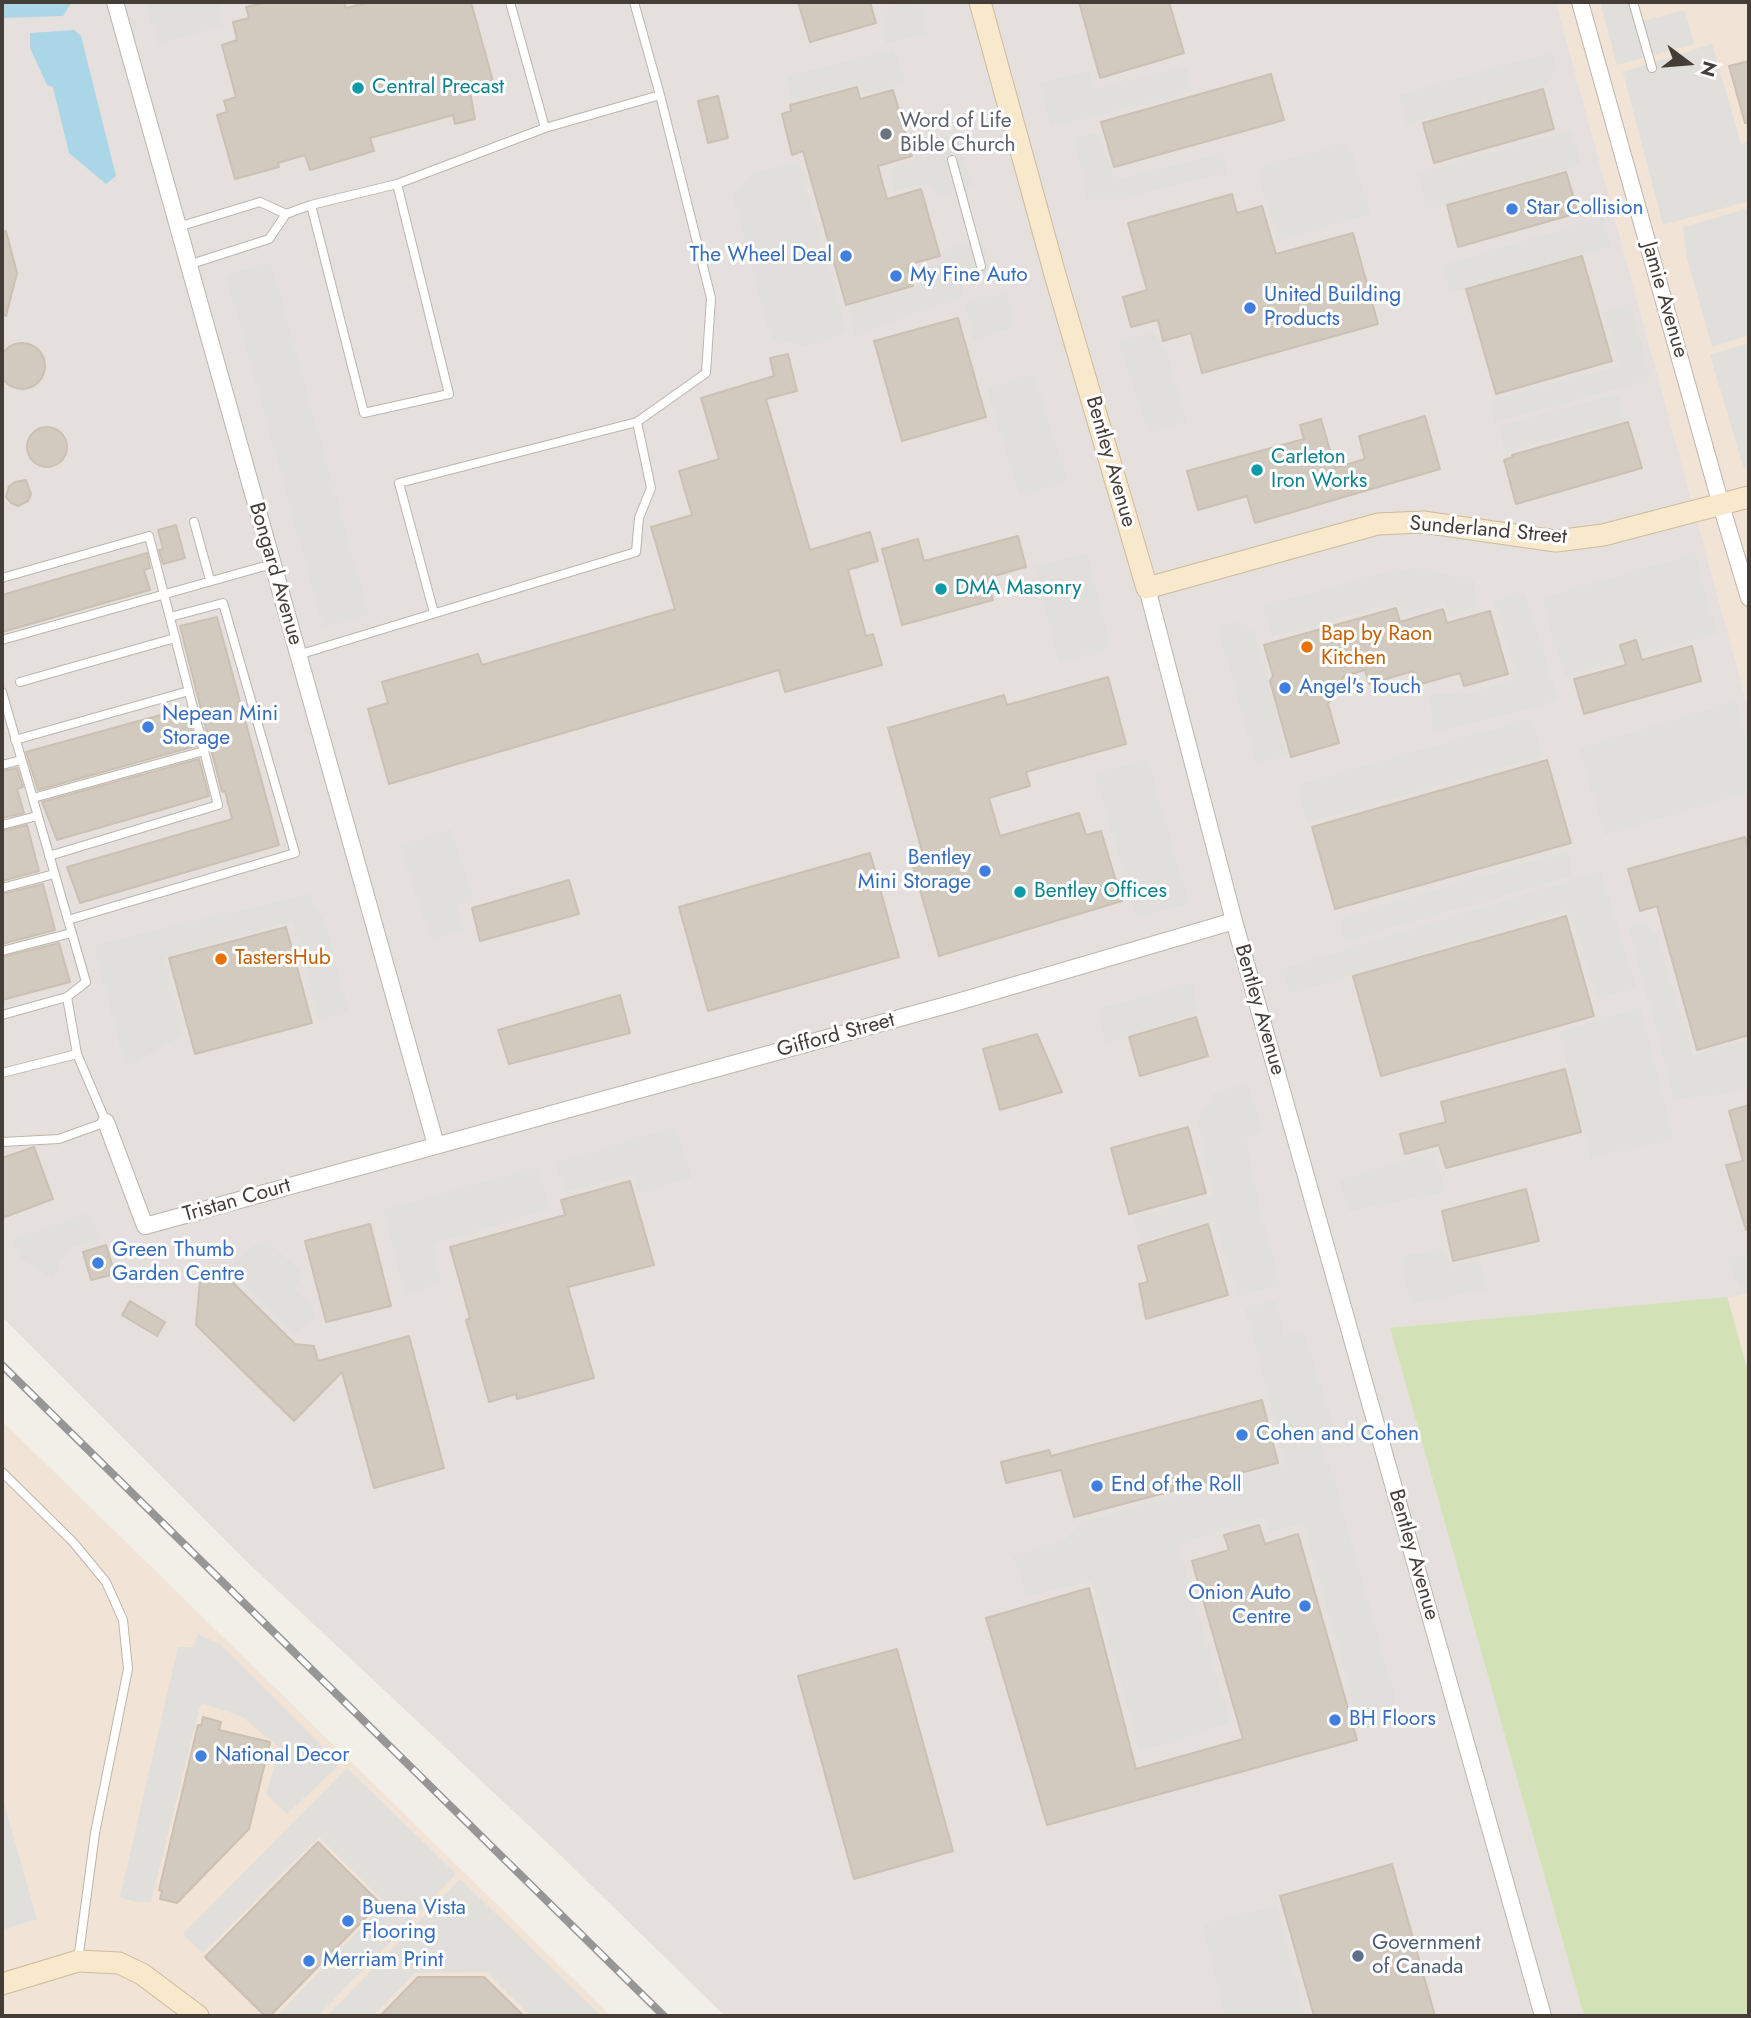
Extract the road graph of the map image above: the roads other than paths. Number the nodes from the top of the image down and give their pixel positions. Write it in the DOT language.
graph roads {
  1 [pos="114,2"];
  2 [pos="510,2"];
  3 [pos="634,2"];
  4 [pos="980,2"];
  5 [pos="1580,2"];
  6 [pos="1633,2"];
  7 [pos="1652,68"];
  8 [pos="660,95"];
  9 [pos="545,128"];
  10 [pos="952,160"];
  11 [pos="397,184"];
  12 [pos="311,205"];
  13 [pos="286,214"];
  14 [pos="178,227"];
  15 [pos="188,265"];
  16 [pos="981,266"];
  17 [pos="636,422"];
  18 [pos="1749,497"];
  19 [pos="1721,505"];
  20 [pos="194,523"];
  21 [pos="272,564"];
  22 [pos="2,578"];
  23 [pos="210,580"];
  24 [pos="1147,588"];
  25 [pos="163,593"];
  26 [pos="1749,598"];
  27 [pos="434,613"];
  28 [pos="170,617"];
  29 [pos="175,638"];
  30 [pos="2,640"];
  31 [pos="298,655"];
  32 [pos="20,682"];
  33 [pos="189,691"];
  34 [pos="3,698"];
  35 [pos="15,740"];
  36 [pos="204,751"];
  37 [pos="21,760"];
  38 [pos="2,765"];
  39 [pos="33,799"];
  40 [pos="37,816"];
  41 [pos="2,825"];
  42 [pos="49,856"];
  43 [pos="54,874"];
  44 [pos="2,888"];
  45 [pos="68,920"];
  46 [pos="1234,921"];
  47 [pos="71,933"];
  48 [pos="2,951"];
  49 [pos="67,998"];
  50 [pos="2,1015"];
  51 [pos="76,1054"];
  52 [pos="2,1073"];
  53 [pos="106,1122"];
  54 [pos="2,1142"];
  55 [pos="436,1145"];
  56 [pos="2,1472"];
  57 [pos="78,1961"];
  58 [pos="2,1984"];
  59 [pos="198,2016"];
  60 [pos="1543,2016"];
  1 -- 14 [label="street, Bongard Avenue"];
  2 -- 9 [label="lane"];
  3 -- 8 [label="lane"];
  4 -- 24 [label="street, Bentley Avenue"];
  5 -- 19 [label="street, Jamie Avenue"];
  6 -- 7 [label="lane"];
  8 -- 9 [label="lane"];
  8 -- 17 [label="lane"];
  9 -- 11 [label="lane"];
  10 -- 16 [label="lane"];
  11 -- 12 [label="lane"];
  11 -- 12 [label="lane"];
  12 -- 13 [label="lane"];
  13 -- 14 [label="lane"];
  13 -- 15 [label="lane"];
  14 -- 15 [label="street, Bongard Avenue"];
  15 -- 21 [label="street, Bongard Avenue"];
  17 -- 27 [label="lane"];
  17 -- 27 [label="lane"];
  18 -- 19 [label="street, Sunderland Street"];
  19 -- 24 [label="street, Sunderland Street"];
  19 -- 26 [label="street, Jamie Avenue"];
  20 -- 23 [label="lane"];
  21 -- 23 [label="lane"];
  21 -- 31 [label="street, Bongard Avenue"];
  22 -- 25 [label="lane"];
  23 -- 25 [label="lane"];
  24 -- 46 [label="street, Bentley Avenue"];
  25 -- 28 [label="lane"];
  25 -- 30 [label="lane"];
  27 -- 31 [label="lane"];
  28 -- 29 [label="lane"];
  28 -- 45 [label="lane"];
  29 -- 32 [label="lane"];
  29 -- 33 [label="lane"];
  31 -- 55 [label="street, Bongard Avenue"];
  33 -- 35 [label="lane"];
  33 -- 36 [label="lane"];
  34 -- 35 [label="lane"];
  35 -- 37 [label="lane"];
  36 -- 39 [label="lane"];
  36 -- 42 [label="lane"];
  37 -- 38 [label="lane"];
  37 -- 39 [label="lane"];
  39 -- 40 [label="lane"];
  40 -- 41 [label="lane"];
  40 -- 42 [label="lane"];
  42 -- 43 [label="lane"];
  43 -- 44 [label="lane"];
  43 -- 45 [label="lane"];
  45 -- 47 [label="lane"];
  46 -- 55 [label="street, Gifford Street"];
  46 -- 60 [label="street, Bentley Avenue"];
  47 -- 48 [label="lane"];
  47 -- 49 [label="lane"];
  49 -- 50 [label="lane"];
  49 -- 51 [label="lane"];
  51 -- 52 [label="lane"];
  51 -- 53 [label="lane"];
  53 -- 54 [label="lane"];
  53 -- 55 [label="street, Tristan Court"];
  56 -- 57 [label="lane"];
  57 -- 58 [label="street"];
  57 -- 59 [label="street"];
}
